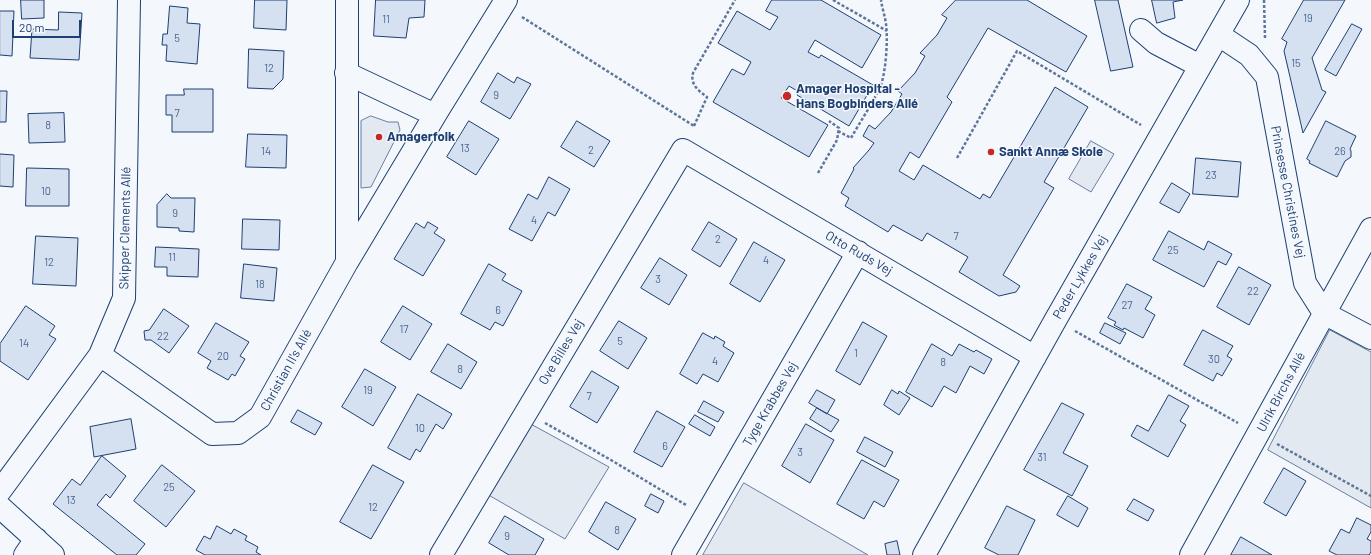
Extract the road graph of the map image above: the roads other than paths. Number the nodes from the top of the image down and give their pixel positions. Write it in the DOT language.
graph roads {
  1 [pos="128,0"];
  2 [pos="347,0"];
  3 [pos="1238,0"];
  4 [pos="504,2"];
  5 [pos="1141,30"];
  6 [pos="1219,35"];
  7 [pos="1200,66"];
  8 [pos="346,73"];
  9 [pos="435,115"];
  10 [pos="682,150"];
  11 [pos="1371,229"];
  12 [pos="858,252"];
  13 [pos="347,262"];
  14 [pos="1324,313"];
  15 [pos="1371,338"];
  16 [pos="100,355"];
  17 [pos="1035,357"];
  18 [pos="0,491"];
  19 [pos="0,507"];
  20 [pos="30,547"];
  21 [pos="53,555"];
  22 [pos="441,555"];
  23 [pos="682,555"];
  24 [pos="924,555"];
  25 [pos="1191,555"];
  1 -- 16 [label="street, Skipper Clements Allé"];
  2 -- 8 [label="street, Christian II's Allé"];
  3 -- 6 [label="street, Peder Lykkes Vej"];
  4 -- 9 [label="street, Christian II's Allé"];
  5 -- 7 [label="street"];
  6 -- 7 [label="street, Peder Lykkes Vej"];
  6 -- 14 [label="street, Prinsesse Christines Vej"];
  7 -- 17 [label="street, Peder Lykkes Vej"];
  8 -- 9 [label="street"];
  8 -- 13 [label="street, Christian II's Allé"];
  9 -- 13 [label="street, Christian II's Allé"];
  10 -- 12 [label="street, Otto Ruds Vej"];
  10 -- 22 [label="street, Ove Billes Vej"];
  11 -- 14 [label="street, Ulrik Birchs Allé"];
  12 -- 17 [label="street, Otto Ruds Vej"];
  12 -- 23 [label="street, Tyge Krabbes Vej"];
  13 -- 16 [label="street, Christian II's Allé"];
  14 -- 15 [label="street, Prinsesse Christines Vej"];
  14 -- 25 [label="street, Ulrik Birchs Allé"];
  16 -- 18 [label="street, Skipper Clements Allé"];
  17 -- 24 [label="street, Peder Lykkes Vej"];
  19 -- 20 [label="street"];
  20 -- 21 [label="street"];
}
